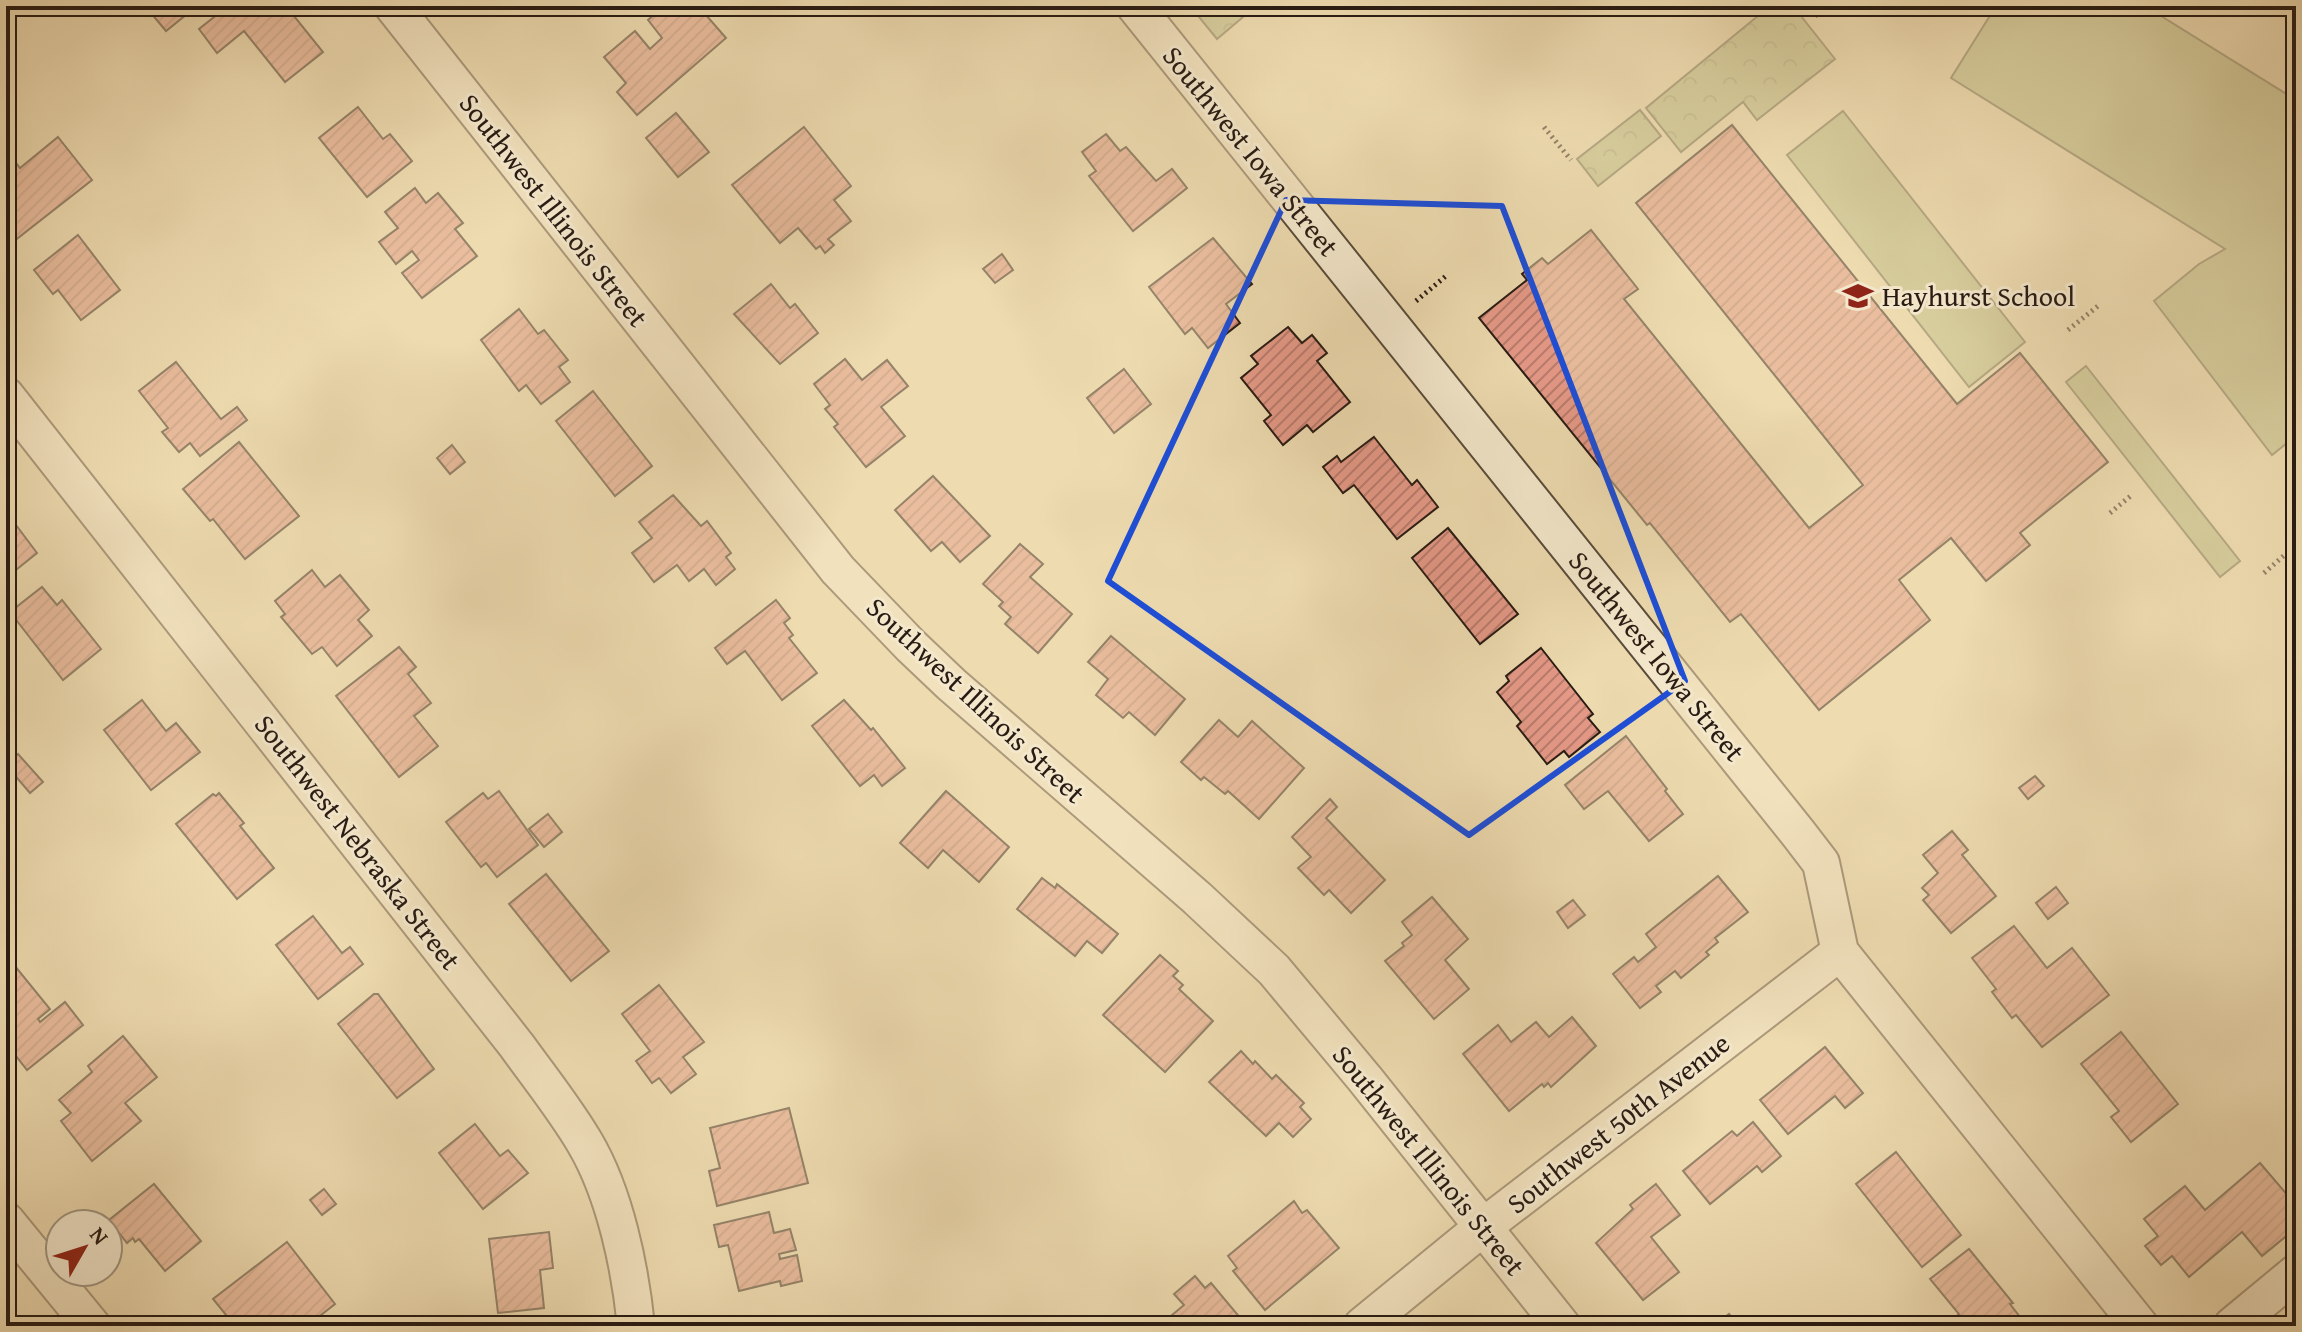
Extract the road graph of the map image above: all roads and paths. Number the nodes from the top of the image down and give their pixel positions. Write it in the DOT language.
graph roads {
  1 [pos="393,6"];
  2 [pos="1135,6"];
  3 [pos="1827,6"];
  4 [pos="2283,6"];
  5 [pos="2296,10"];
  6 [pos="1815,16"];
  7 [pos="1544,127"];
  8 [pos="1571,160"];
  9 [pos="2098,306"];
  10 [pos="2068,330"];
  11 [pos="6,396"];
  12 [pos="2133,494"];
  13 [pos="2110,513"];
  14 [pos="2296,545"];
  15 [pos="2264,573"];
  16 [pos="1840,952"];
  17 [pos="6,1221"];
  18 [pos="1483,1227"];
  19 [pos="2296,1273"];
  20 [pos="92,1326"];
  21 [pos="636,1326"];
  22 [pos="1362,1326"];
  23 [pos="1562,1326"];
  24 [pos="2140,1326"];
  25 [pos="2232,1326"];
  1 -- 18 [label="street, Southwest Illinois Street"];
  2 -- 16 [label="street, Southwest Iowa Street"];
  3 -- 6 [label="path"];
  4 -- 5 [label="path"];
  7 -- 8 [label="path"];
  9 -- 10 [label="path"];
  11 -- 21 [label="street, Southwest Nebraska Street"];
  12 -- 13 [label="path"];
  14 -- 15 [label="path"];
  16 -- 18 [label="street, Southwest 50th Avenue"];
  16 -- 24 [label="street, Southwest Iowa Street"];
  17 -- 20 [label="street"];
  18 -- 22 [label="street, Southwest 50th Avenue"];
  18 -- 23 [label="street, Southwest Illinois Street"];
  19 -- 25 [label="street"];
}
